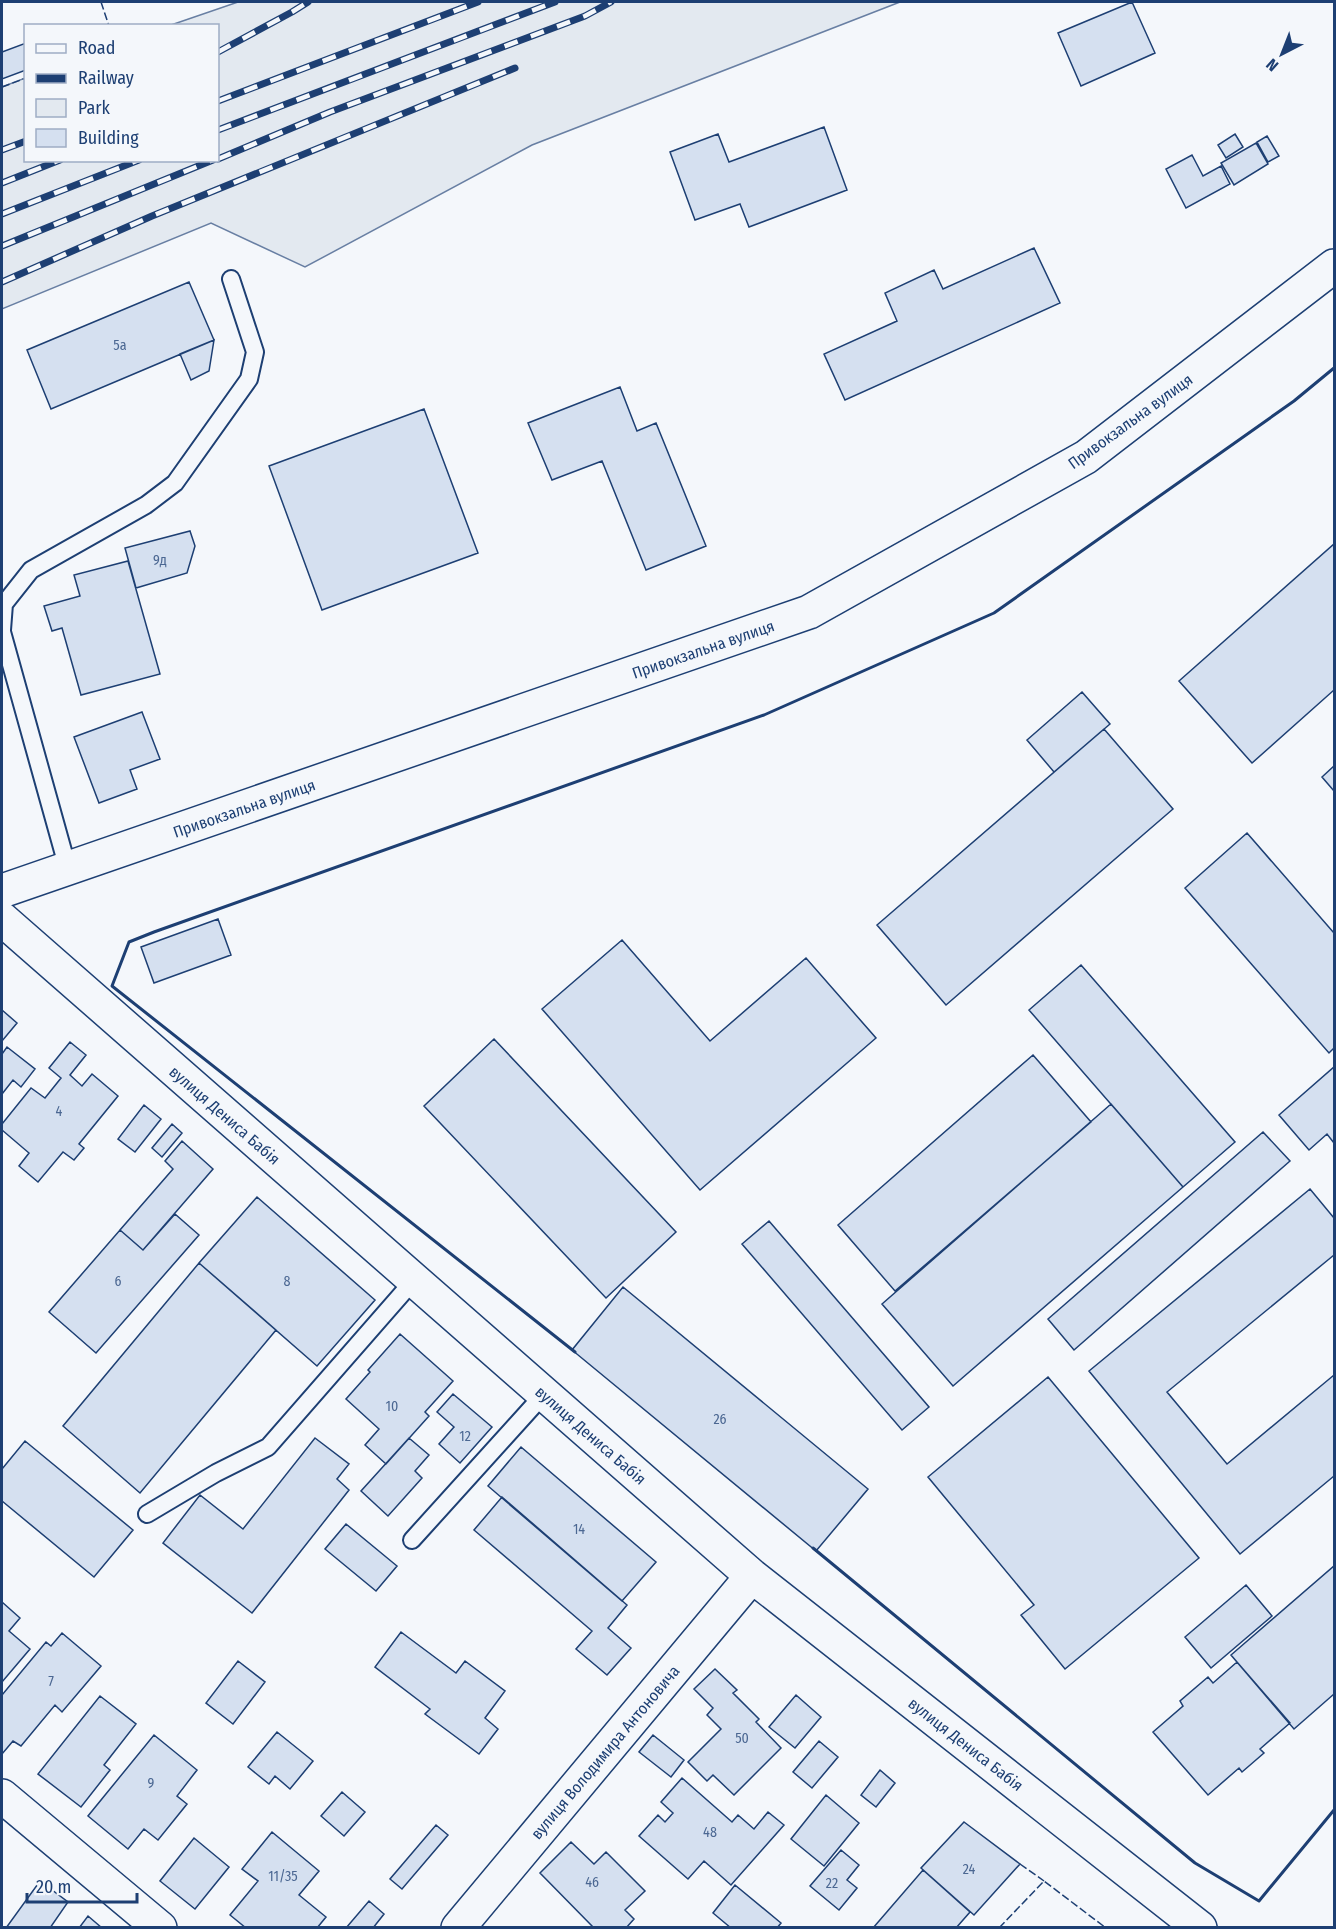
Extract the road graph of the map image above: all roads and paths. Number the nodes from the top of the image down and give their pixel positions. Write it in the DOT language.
graph roads {
  1 [pos="1335,266"];
  2 [pos="231,279"];
  3 [pos="2,631"];
  4 [pos="68,868"];
  5 [pos="2,891"];
  6 [pos="2,919"];
  7 [pos="414,1280"];
  8 [pos="544,1394"];
  9 [pos="147,1514"];
  10 [pos="412,1540"];
  11 [pos="753,1576"];
  12 [pos="2,1796"];
  13 [pos="160,1928"];
  14 [pos="458,1928"];
  15 [pos="1200,1928"];
  1 -- 4 [label="street, Привокзальна вулиця"];
  2 -- 3 [label="lane"];
  3 -- 4 [label="lane"];
  4 -- 5 [label="street, Привокзальна вулиця"];
  6 -- 7 [label="street, вулиця Дениса Бабія"];
  7 -- 8 [label="street, вулиця Дениса Бабія"];
  7 -- 9 [label="lane"];
  8 -- 10 [label="lane"];
  8 -- 11 [label="street, вулиця Дениса Бабія"];
  11 -- 14 [label="street, вулиця Володимира Антоновича"];
  11 -- 15 [label="street, вулиця Дениса Бабія"];
  12 -- 13 [label="street"];
}
